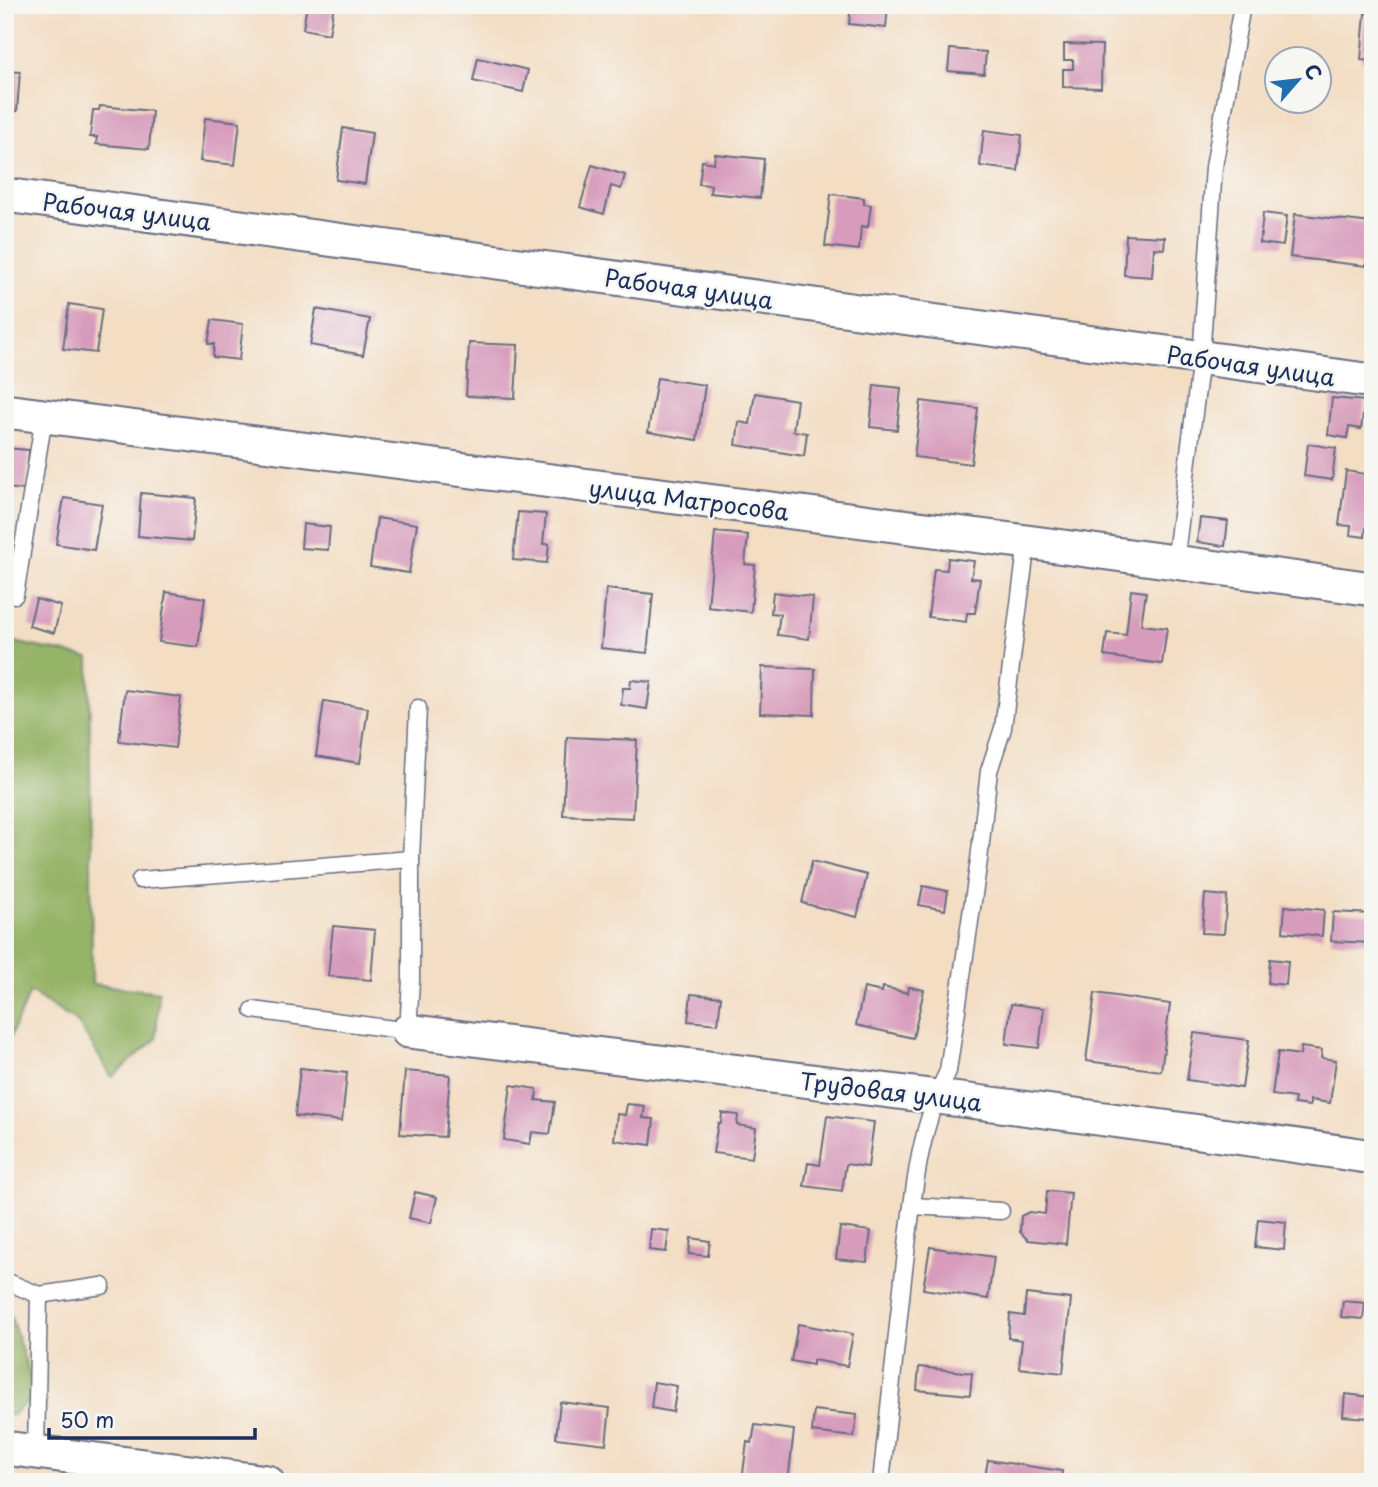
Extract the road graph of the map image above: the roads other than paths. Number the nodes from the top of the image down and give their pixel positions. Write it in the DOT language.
graph roads {
  1 [pos="1242,5"];
  2 [pos="5,195"];
  3 [pos="1201,358"];
  4 [pos="1373,381"];
  5 [pos="5,411"];
  6 [pos="44,417"];
  7 [pos="1027,542"];
  8 [pos="1175,562"];
  9 [pos="1373,589"];
  10 [pos="15,595"];
  11 [pos="418,709"];
  12 [pos="411,859"];
  13 [pos="140,880"];
  14 [pos="253,1010"];
  15 [pos="408,1031"];
  16 [pos="935,1096"];
  17 [pos="1373,1157"];
  18 [pos="912,1206"];
  19 [pos="1001,1211"];
  20 [pos="5,1281"];
  21 [pos="102,1286"];
  22 [pos="39,1295"];
  23 [pos="21,1450"];
  24 [pos="267,1482"];
  25 [pos="881,1482"];
  1 -- 3 [label="lane"];
  2 -- 3 [label="street, Рабочая улица"];
  3 -- 4 [label="street, Рабочая улица"];
  3 -- 8 [label="lane"];
  5 -- 6 [label="street, улица Матросова"];
  6 -- 7 [label="street, улица Матросова"];
  6 -- 10 [label="lane"];
  7 -- 8 [label="street, улица Матросова"];
  7 -- 16 [label="lane"];
  8 -- 9 [label="street, улица Матросова"];
  11 -- 12 [label="lane"];
  12 -- 13 [label="lane"];
  12 -- 15 [label="lane"];
  14 -- 15 [label="lane"];
  15 -- 16 [label="street, Трудовая улица"];
  16 -- 17 [label="street, Трудовая улица"];
  16 -- 18 [label="lane"];
  18 -- 19 [label="lane"];
  18 -- 25 [label="lane"];
  20 -- 22 [label="lane"];
  21 -- 22 [label="lane"];
  22 -- 23 [label="lane"];
  23 -- 24 [label="street"];
}
